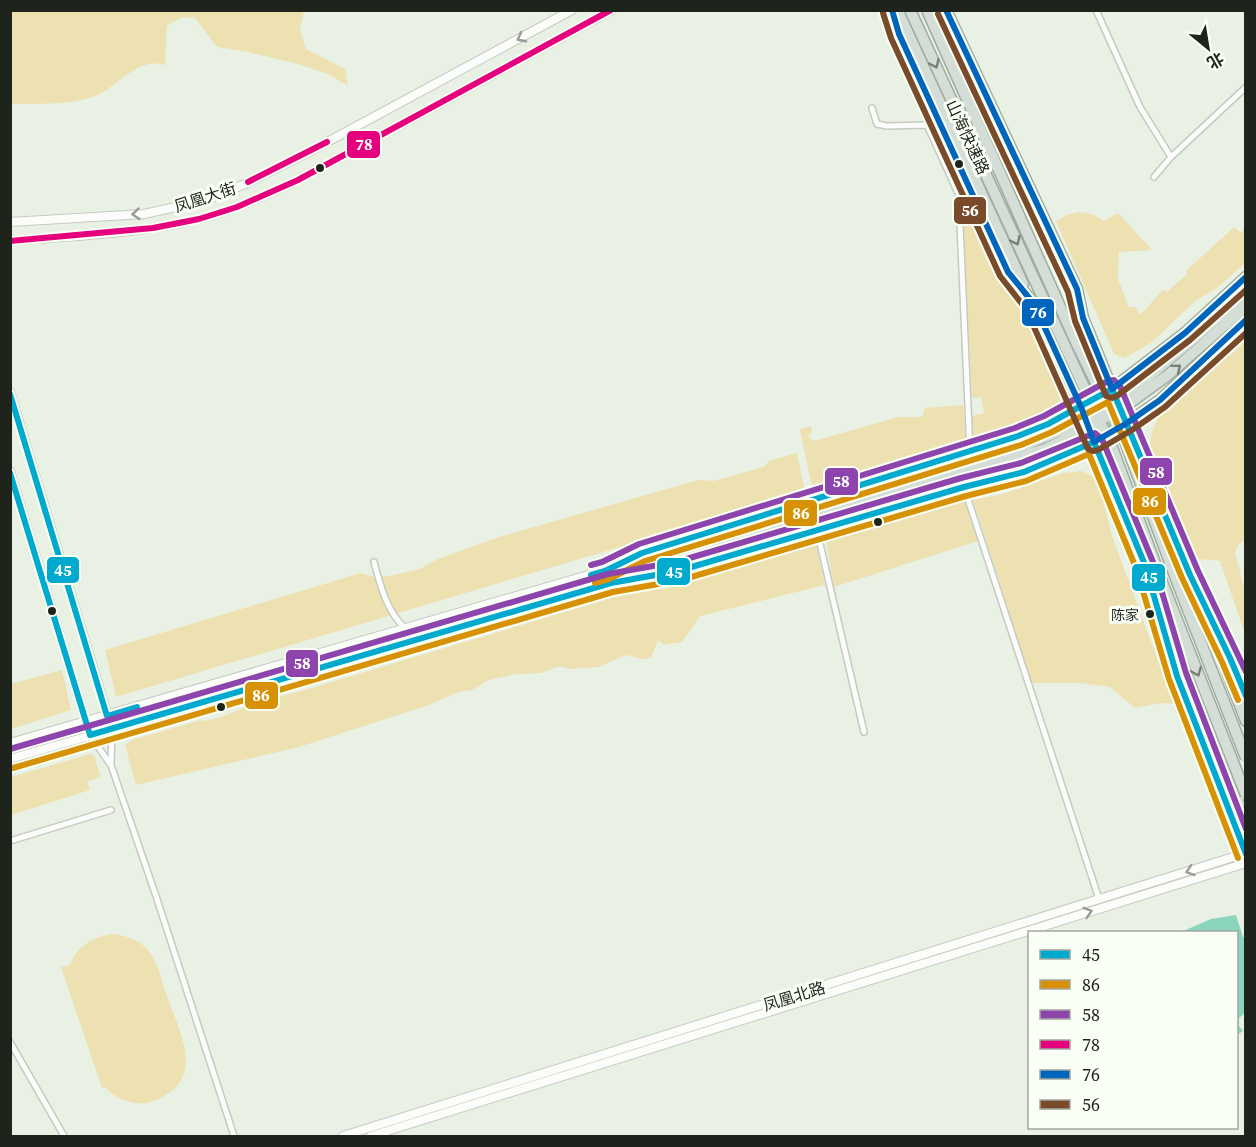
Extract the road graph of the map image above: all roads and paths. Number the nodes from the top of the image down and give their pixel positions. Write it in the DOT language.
graph roads {
  1 [pos="573,10"];
  2 [pos="612,10"];
  3 [pos="892,10"];
  4 [pos="901,10"];
  5 [pos="910,10"];
  6 [pos="927,10"];
  7 [pos="936,10"];
  8 [pos="946,10"];
  9 [pos="1096,10"];
  10 [pos="1245,87"];
  11 [pos="872,108"];
  12 [pos="1172,157"];
  13 [pos="1154,177"];
  14 [pos="10,222"];
  15 [pos="10,241"];
  16 [pos="1245,277"];
  17 [pos="1245,293"];
  18 [pos="1034,304"];
  19 [pos="1245,306"];
  20 [pos="1083,318"];
  21 [pos="1223,320"];
  22 [pos="1245,320"];
  23 [pos="1112,389"];
  24 [pos="10,392"];
  25 [pos="1081,407"];
  26 [pos="1127,423"];
  27 [pos="1094,442"];
  28 [pos="970,452"];
  29 [pos="10,471"];
  30 [pos="964,487"];
  31 [pos="856,503"];
  32 [pos="817,531"];
  33 [pos="374,562"];
  34 [pos="1145,565"];
  35 [pos="605,571"];
  36 [pos="1190,575"];
  37 [pos="611,583"];
  38 [pos="405,628"];
  39 [pos="1245,697"];
  40 [pos="106,716"];
  41 [pos="85,721"];
  42 [pos="1245,721"];
  43 [pos="112,730"];
  44 [pos="864,732"];
  45 [pos="90,735"];
  46 [pos="10,743"];
  47 [pos="1245,758"];
  48 [pos="10,759"];
  49 [pos="111,765"];
  50 [pos="1245,795"];
  51 [pos="111,810"];
  52 [pos="1245,821"];
  53 [pos="10,841"];
  54 [pos="1245,854"];
  55 [pos="1245,863"];
  56 [pos="1099,899"];
  57 [pos="10,1042"];
  58 [pos="64,1137"];
  59 [pos="234,1137"];
  60 [pos="343,1137"];
  61 [pos="371,1137"];
  1 -- 14 [label="main road, 凤凰大街, one-way"];
  2 -- 15 [label="main road, 凤凰大街"];
  3 -- 18 [label="highway"];
  4 -- 18 [label="highway"];
  5 -- 50 [label="highway, 山海快速路, one-way, bridge"];
  6 -- 47 [label="highway, 山海快速路, bridge"];
  7 -- 20 [label="highway"];
  8 -- 20 [label="highway"];
  9 -- 12 [label="street"];
  10 -- 12 [label="street"];
  11 -- 28 [label="street"];
  12 -- 13 [label="street"];
  16 -- 23 [label="highway"];
  17 -- 21 [label="highway"];
  18 -- 25 [label="highway"];
  19 -- 21 [label="highway"];
  20 -- 23 [label="highway"];
  21 -- 31 [label="highway, bridge"];
  22 -- 26 [label="highway"];
  23 -- 25 [label="main road"];
  23 -- 26 [label="main road"];
  24 -- 40 [label="main road"];
  25 -- 27 [label="highway"];
  25 -- 28 [label="main road"];
  26 -- 27 [label="highway"];
  26 -- 36 [label="main road"];
  27 -- 30 [label="main road"];
  27 -- 34 [label="main road"];
  28 -- 35 [label="main road"];
  29 -- 41 [label="main road"];
  30 -- 32 [label="main road"];
  30 -- 56 [label="street"];
  31 -- 35 [label="highway"];
  31 -- 37 [label="highway"];
  32 -- 37 [label="main road"];
  32 -- 44 [label="street"];
  33 -- 38 [label="street"];
  34 -- 52 [label="highway"];
  34 -- 54 [label="main road"];
  35 -- 38 [label="main road"];
  36 -- 39 [label="main road"];
  36 -- 42 [label="highway"];
  37 -- 43 [label="main road"];
  38 -- 40 [label="main road"];
  40 -- 41 [label="main road"];
  40 -- 43 [label="main road"];
  41 -- 45 [label="main road"];
  41 -- 46 [label="main road"];
  43 -- 45 [label="main road"];
  43 -- 49 [label="street"];
  45 -- 48 [label="main road"];
  45 -- 49 [label="street"];
  49 -- 59 [label="street"];
  51 -- 53 [label="street"];
  54 -- 56 [label="main road, 凤凰北路, one-way"];
  61 -- 55 [label="main road, 凤凰北路, one-way"];
  56 -- 60 [label="main road, 凤凰北路"];
  57 -- 58 [label="street"];
}
